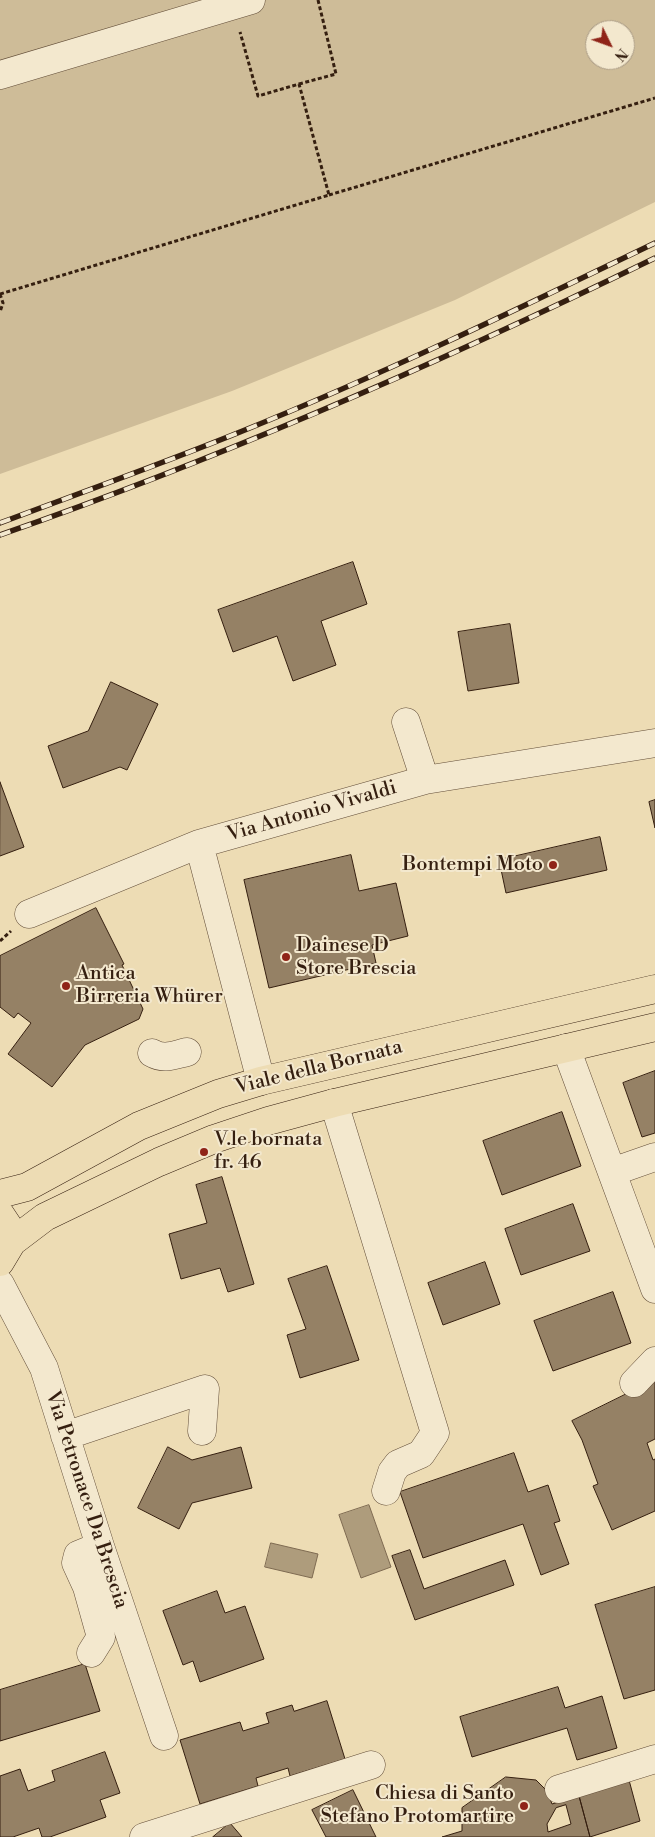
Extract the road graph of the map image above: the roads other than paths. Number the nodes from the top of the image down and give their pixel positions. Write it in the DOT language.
graph roads {
  1 [pos="242,3"];
  2 [pos="0,75"];
  3 [pos="406,722"];
  4 [pos="655,743"];
  5 [pos="425,780"];
  6 [pos="199,844"];
  7 [pos="30,914"];
  8 [pos="655,989"];
  9 [pos="655,1027"];
  10 [pos="566,1048"];
  11 [pos="187,1052"];
  12 [pos="152,1053"];
  13 [pos="261,1080"];
  14 [pos="334,1103"];
  15 [pos="655,1157"];
  16 [pos="612,1172"];
  17 [pos="0,1194"];
  18 [pos="0,1214"];
  19 [pos="4,1278"];
  20 [pos="655,1289"];
  21 [pos="655,1361"];
  22 [pos="634,1383"];
  23 [pos="202,1431"];
  24 [pos="65,1436"];
  25 [pos="386,1491"];
  26 [pos="100,1546"];
  27 [pos="91,1653"];
  28 [pos="164,1736"];
  29 [pos="655,1759"];
  30 [pos="371,1765"];
  31 [pos="559,1789"];
  32 [pos="144,1837"];
  1 -- 2 [label="street"];
  3 -- 5 [label="street, Via Antonio Vivaldi"];
  4 -- 5 [label="street, Via Antonio Vivaldi"];
  5 -- 6 [label="street, Via Antonio Vivaldi"];
  6 -- 7 [label="street, Via Antonio Vivaldi"];
  6 -- 13 [label="street, Via Antonio Vivaldi"];
  8 -- 13 [label="main road, Viale della Bornata"];
  9 -- 10 [label="main road, Viale della Bornata"];
  10 -- 14 [label="main road, Viale della Bornata"];
  10 -- 16 [label="street"];
  11 -- 12 [label="street"];
  13 -- 17 [label="main road, Viale della Bornata"];
  14 -- 19 [label="main road, Viale della Bornata"];
  14 -- 25 [label="street, Viale della Bornata"];
  15 -- 16 [label="street"];
  16 -- 20 [label="street"];
  18 -- 19 [label="main road"];
  19 -- 24 [label="street, Via Petronace Da Brescia"];
  21 -- 22 [label="street"];
  23 -- 24 [label="street"];
  24 -- 26 [label="street, Via Petronace Da Brescia"];
  26 -- 27 [label="street"];
  26 -- 28 [label="street, Via Petronace Da Brescia"];
  29 -- 31 [label="street"];
  30 -- 32 [label="street"];
}
